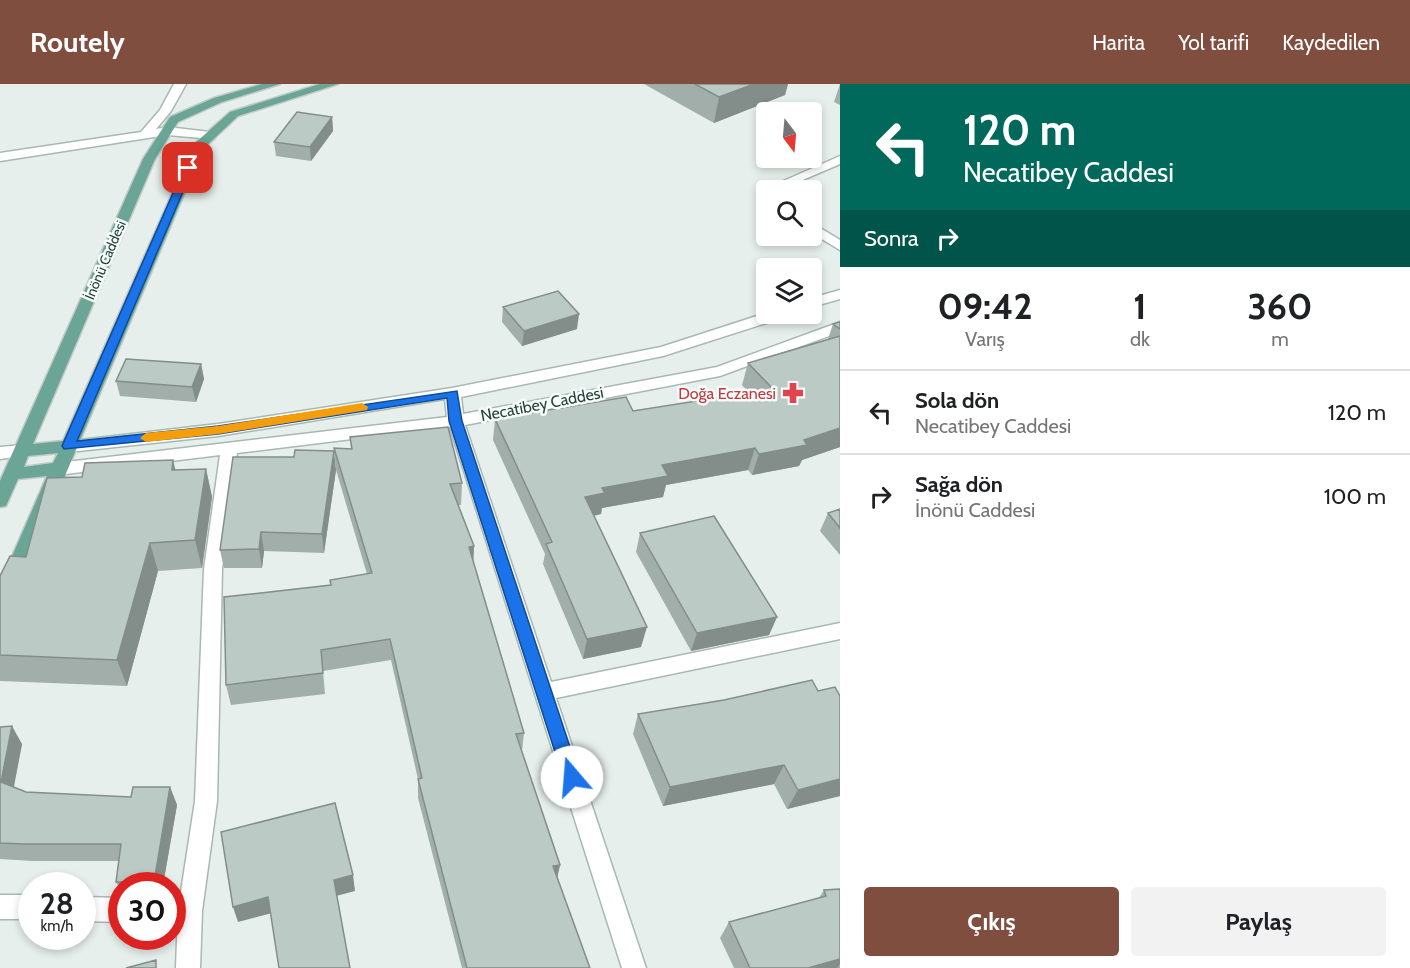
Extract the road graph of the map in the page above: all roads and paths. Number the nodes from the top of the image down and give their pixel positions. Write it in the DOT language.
graph roads {
  1 [pos="180,84"];
  2 [pos="274,84"];
  3 [pos="332,84"];
  4 [pos="167,131"];
  5 [pos="144,135"];
  6 [pos="210,136"];
  7 [pos="0,157"];
  8 [pos="840,160"];
  9 [pos="794,180"];
  10 [pos="822,234"];
  11 [pos="840,246"];
  12 [pos="840,294"];
  13 [pos="822,300"];
  14 [pos="756,322"];
  15 [pos="840,327"];
  16 [pos="452,393"];
  17 [pos="456,421"];
  18 [pos="69,446"];
  19 [pos="229,449"];
  20 [pos="22,451"];
  21 [pos="0,453"];
  22 [pos="58,469"];
  23 [pos="6,475"];
  24 [pos="0,501"];
  25 [pos="0,606"];
  26 [pos="840,631"];
  27 [pos="544,692"];
  28 [pos="186,889"];
  29 [pos="0,907"];
  30 [pos="18,907"];
  31 [pos="186,950"];
  32 [pos="188,968"];
  33 [pos="634,968"];
  1 -- 5 [label="street"];
  2 -- 4 [label="main road, İnönü Caddesi"];
  3 -- 6 [label="main road"];
  4 -- 5 [label="street"];
  4 -- 6 [label="street"];
  4 -- 20 [label="main road, İnönü Caddesi"];
  5 -- 7 [label="street"];
  6 -- 18 [label="main road"];
  8 -- 9 [label="street"];
  10 -- 11 [label="street"];
  12 -- 13 [label="street"];
  14 -- 16 [label="street, Necatibey Caddesi"];
  15 -- 17 [label="street, Necatibey Caddesi"];
  16 -- 17 [label="street"];
  16 -- 18 [label="street, Necatibey Caddesi"];
  17 -- 19 [label="street, Necatibey Caddesi"];
  17 -- 27 [label="street"];
  18 -- 20 [label="main road"];
  18 -- 22 [label="main road"];
  19 -- 22 [label="street, Necatibey Caddesi"];
  19 -- 28 [label="street"];
  20 -- 21 [label="street"];
  20 -- 23 [label="main road, İnönü Caddesi"];
  22 -- 23 [label="main road"];
  22 -- 25 [label="main road"];
  23 -- 24 [label="main road, İnönü Caddesi"];
  26 -- 27 [label="street"];
  27 -- 33 [label="street"];
  29 -- 30 [label="street"];
  31 -- 32 [label="street"];
}
